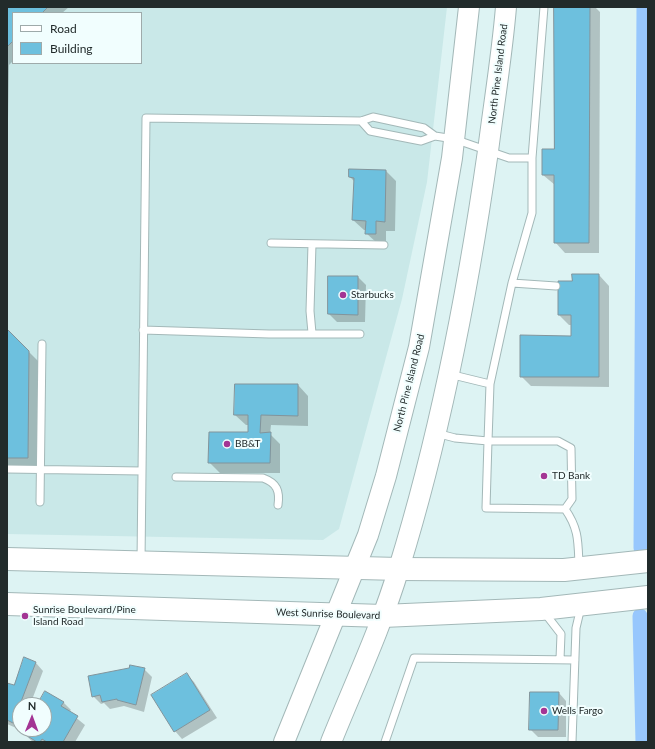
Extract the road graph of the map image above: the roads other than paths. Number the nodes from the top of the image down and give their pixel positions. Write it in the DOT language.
graph roads {
  1 [pos="469,7"];
  2 [pos="506,7"];
  3 [pos="544,7"];
  4 [pos="361,121"];
  5 [pos="435,136"];
  6 [pos="454,139"];
  7 [pos="488,150"];
  8 [pos="532,158"];
  9 [pos="271,243"];
  10 [pos="312,244"];
  11 [pos="384,245"];
  12 [pos="512,283"];
  13 [pos="556,286"];
  14 [pos="143,330"];
  15 [pos="312,333"];
  16 [pos="360,334"];
  17 [pos="42,344"];
  18 [pos="448,374"];
  19 [pos="490,384"];
  20 [pos="434,433"];
  21 [pos="488,441"];
  22 [pos="7,469"];
  23 [pos="40,470"];
  24 [pos="142,471"];
  25 [pos="176,478"];
  26 [pos="40,502"];
  27 [pos="278,505"];
  28 [pos="564,509"];
  29 [pos="7,559"];
  30 [pos="648,561"];
  31 [pos="141,563"];
  32 [pos="355,568"];
  33 [pos="586,568"];
  34 [pos="399,569"];
  35 [pos="648,597"];
  36 [pos="7,604"];
  37 [pos="591,604"];
  38 [pos="542,609"];
  39 [pos="336,615"];
  40 [pos="383,616"];
  41 [pos="560,658"];
  42 [pos="575,660"];
  43 [pos="333,741"];
  44 [pos="284,742"];
  45 [pos="385,742"];
  46 [pos="572,742"];
  1 -- 6 [label="main road, North Pine Island Road"];
  2 -- 7 [label="main road, North Pine Island Road"];
  3 -- 8 [label="lane"];
  4 -- 5 [label="lane"];
  4 -- 5 [label="lane"];
  4 -- 14 [label="lane"];
  5 -- 6 [label="lane"];
  6 -- 7 [label="lane"];
  6 -- 32 [label="main road, North Pine Island Road"];
  7 -- 8 [label="lane"];
  7 -- 18 [label="main road, North Pine Island Road"];
  8 -- 12 [label="lane"];
  9 -- 10 [label="lane"];
  10 -- 11 [label="lane"];
  10 -- 15 [label="lane"];
  12 -- 13 [label="lane"];
  12 -- 19 [label="lane"];
  14 -- 15 [label="lane"];
  14 -- 24 [label="lane"];
  15 -- 16 [label="lane"];
  17 -- 23 [label="lane"];
  18 -- 19 [label="lane"];
  18 -- 20 [label="main road, North Pine Island Road"];
  19 -- 21 [label="lane"];
  20 -- 21 [label="lane"];
  20 -- 34 [label="main road, North Pine Island Road"];
  21 -- 28 [label="lane"];
  21 -- 28 [label="lane"];
  22 -- 23 [label="lane"];
  23 -- 24 [label="lane"];
  23 -- 26 [label="lane"];
  24 -- 31 [label="lane"];
  25 -- 27 [label="lane"];
  28 -- 33 [label="lane"];
  29 -- 31 [label="highway"];
  30 -- 33 [label="highway"];
  31 -- 32 [label="highway"];
  32 -- 34 [label="highway"];
  32 -- 39 [label="main road, North Pine Island Road"];
  33 -- 34 [label="highway"];
  34 -- 40 [label="main road, North Pine Island Road"];
  35 -- 37 [label="highway, West Sunrise Boulevard"];
  36 -- 39 [label="highway, West Sunrise Boulevard"];
  37 -- 38 [label="highway, West Sunrise Boulevard"];
  37 -- 42 [label="lane"];
  38 -- 40 [label="highway, West Sunrise Boulevard"];
  38 -- 41 [label="lane"];
  39 -- 40 [label="highway, West Sunrise Boulevard"];
  39 -- 44 [label="main road, North Pine Island Road"];
  40 -- 43 [label="main road, North Pine Island Road"];
  41 -- 42 [label="lane"];
  41 -- 45 [label="lane"];
  42 -- 46 [label="lane"];
}
